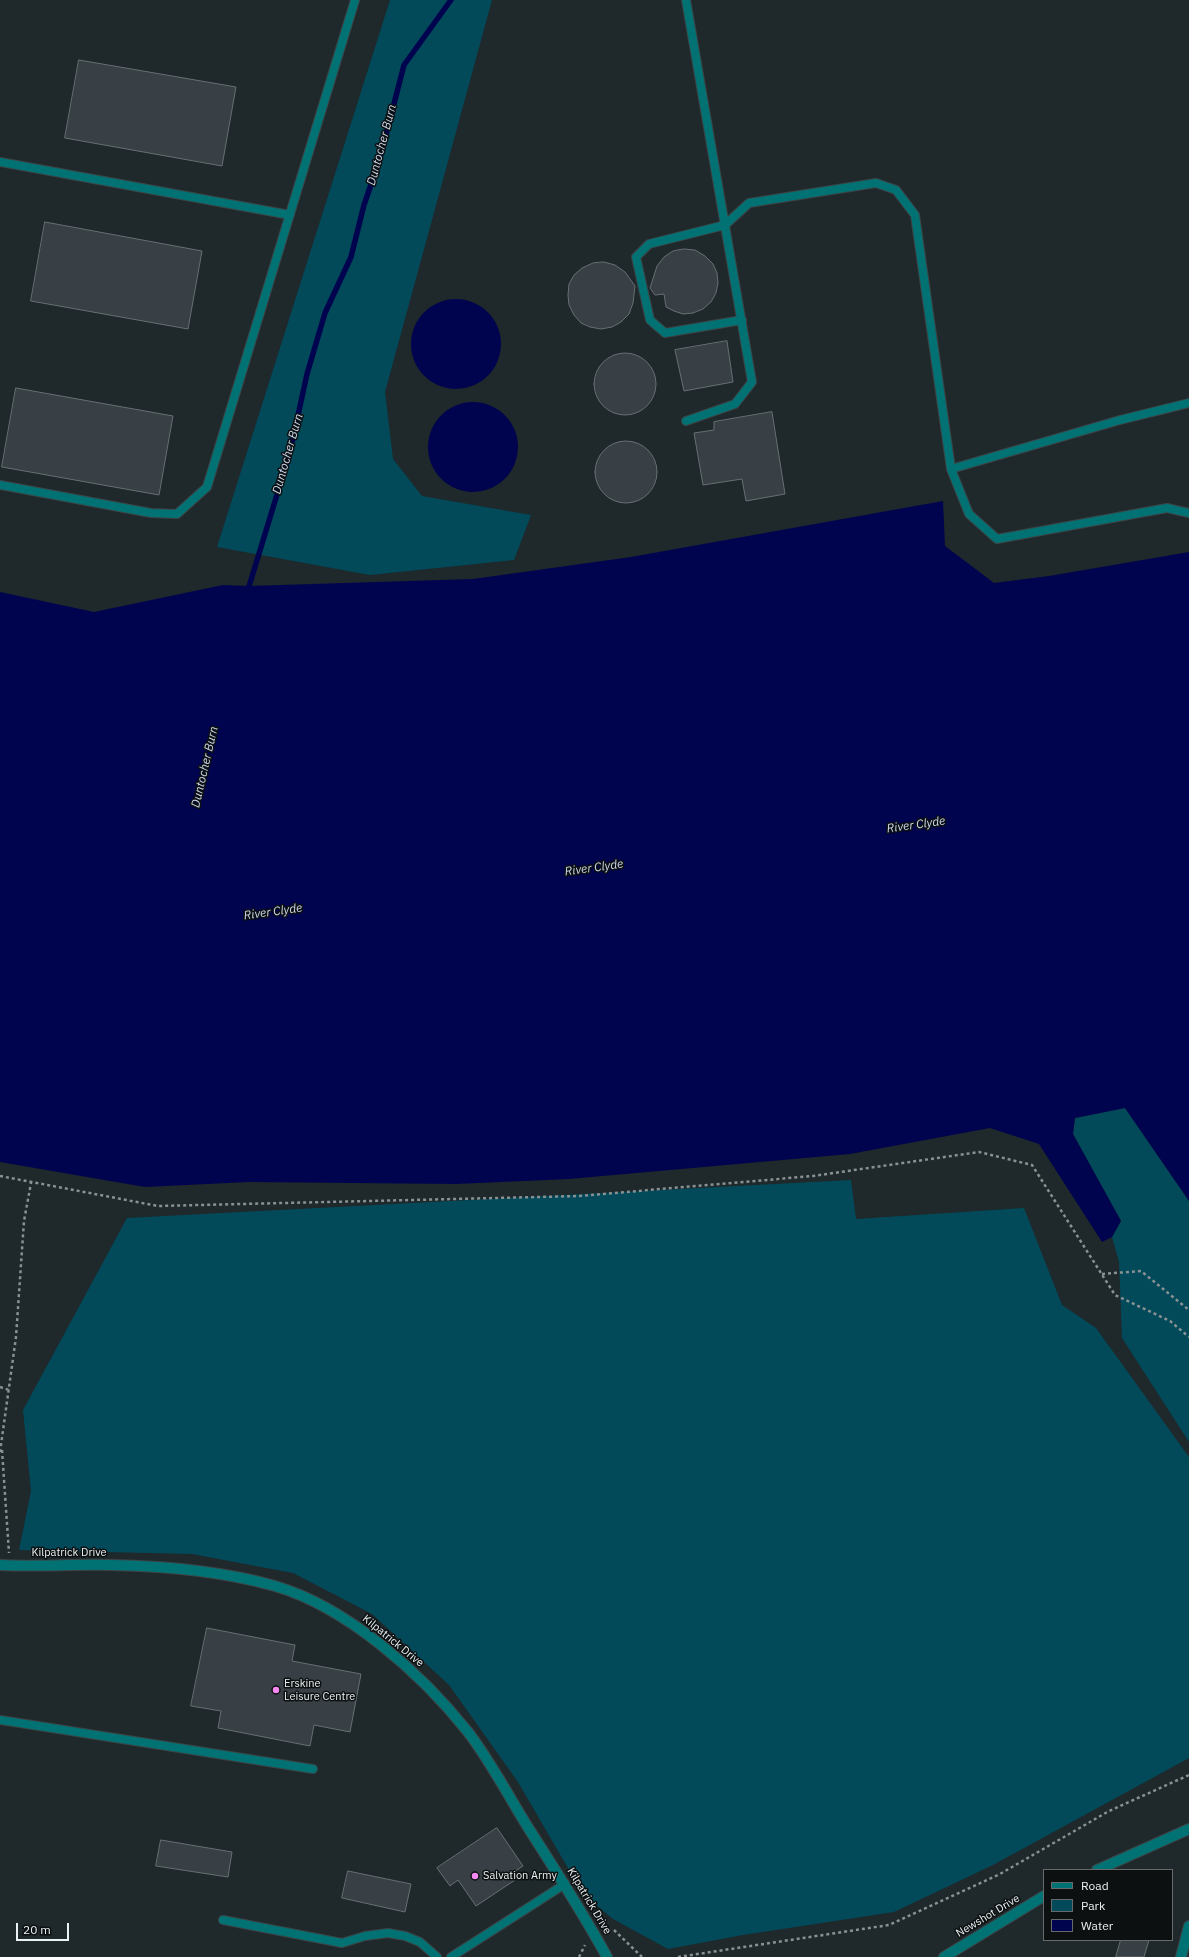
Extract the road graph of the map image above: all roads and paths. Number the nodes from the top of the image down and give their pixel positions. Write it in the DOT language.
graph roads {
  1 [pos="355,0"];
  2 [pos="686,0"];
  3 [pos="0,162"];
  4 [pos="290,215"];
  5 [pos="725,225"];
  6 [pos="742,320"];
  7 [pos="1189,403"];
  8 [pos="686,421"];
  9 [pos="951,469"];
  10 [pos="0,485"];
  11 [pos="1189,513"];
  12 [pos="0,1176"];
  13 [pos="31,1183"];
  14 [pos="1102,1274"];
  15 [pos="1189,1310"];
  16 [pos="1189,1337"];
  17 [pos="0,1387"];
  18 [pos="9,1390"];
  19 [pos="1,1450"];
  20 [pos="5,1565"];
  21 [pos="0,1720"];
  22 [pos="312,1769"];
  23 [pos="1189,1775"];
  24 [pos="1189,1829"];
  25 [pos="1099,1869"];
  26 [pos="565,1884"];
  27 [pos="1043,1897"];
  28 [pos="223,1920"];
  29 [pos="1189,1926"];
  30 [pos="437,1957"];
  31 [pos="450,1957"];
  32 [pos="607,1957"];
  33 [pos="678,1957"];
  34 [pos="944,1957"];
  35 [pos="1181,1957"];
  1 -- 4 [label="lane"];
  2 -- 5 [label="lane"];
  3 -- 4 [label="lane"];
  4 -- 10 [label="lane"];
  5 -- 6 [label="lane"];
  5 -- 6 [label="lane"];
  5 -- 9 [label="lane"];
  6 -- 8 [label="lane"];
  7 -- 9 [label="lane"];
  9 -- 11 [label="lane"];
  12 -- 13 [label="path"];
  13 -- 14 [label="path"];
  13 -- 18 [label="path"];
  14 -- 15 [label="path"];
  14 -- 16 [label="path"];
  17 -- 18 [label="path"];
  18 -- 19 [label="path"];
  19 -- 20 [label="path"];
  20 -- 26 [label="street, Kilpatrick Drive"];
  21 -- 22 [label="lane"];
  23 -- 33 [label="path"];
  24 -- 25 [label="street"];
  26 -- 31 [label="lane"];
  26 -- 32 [label="street, Kilpatrick Drive"];
  27 -- 34 [label="street, Newshot Drive"];
  28 -- 30 [label="lane"];
  29 -- 35 [label="street"];
}
